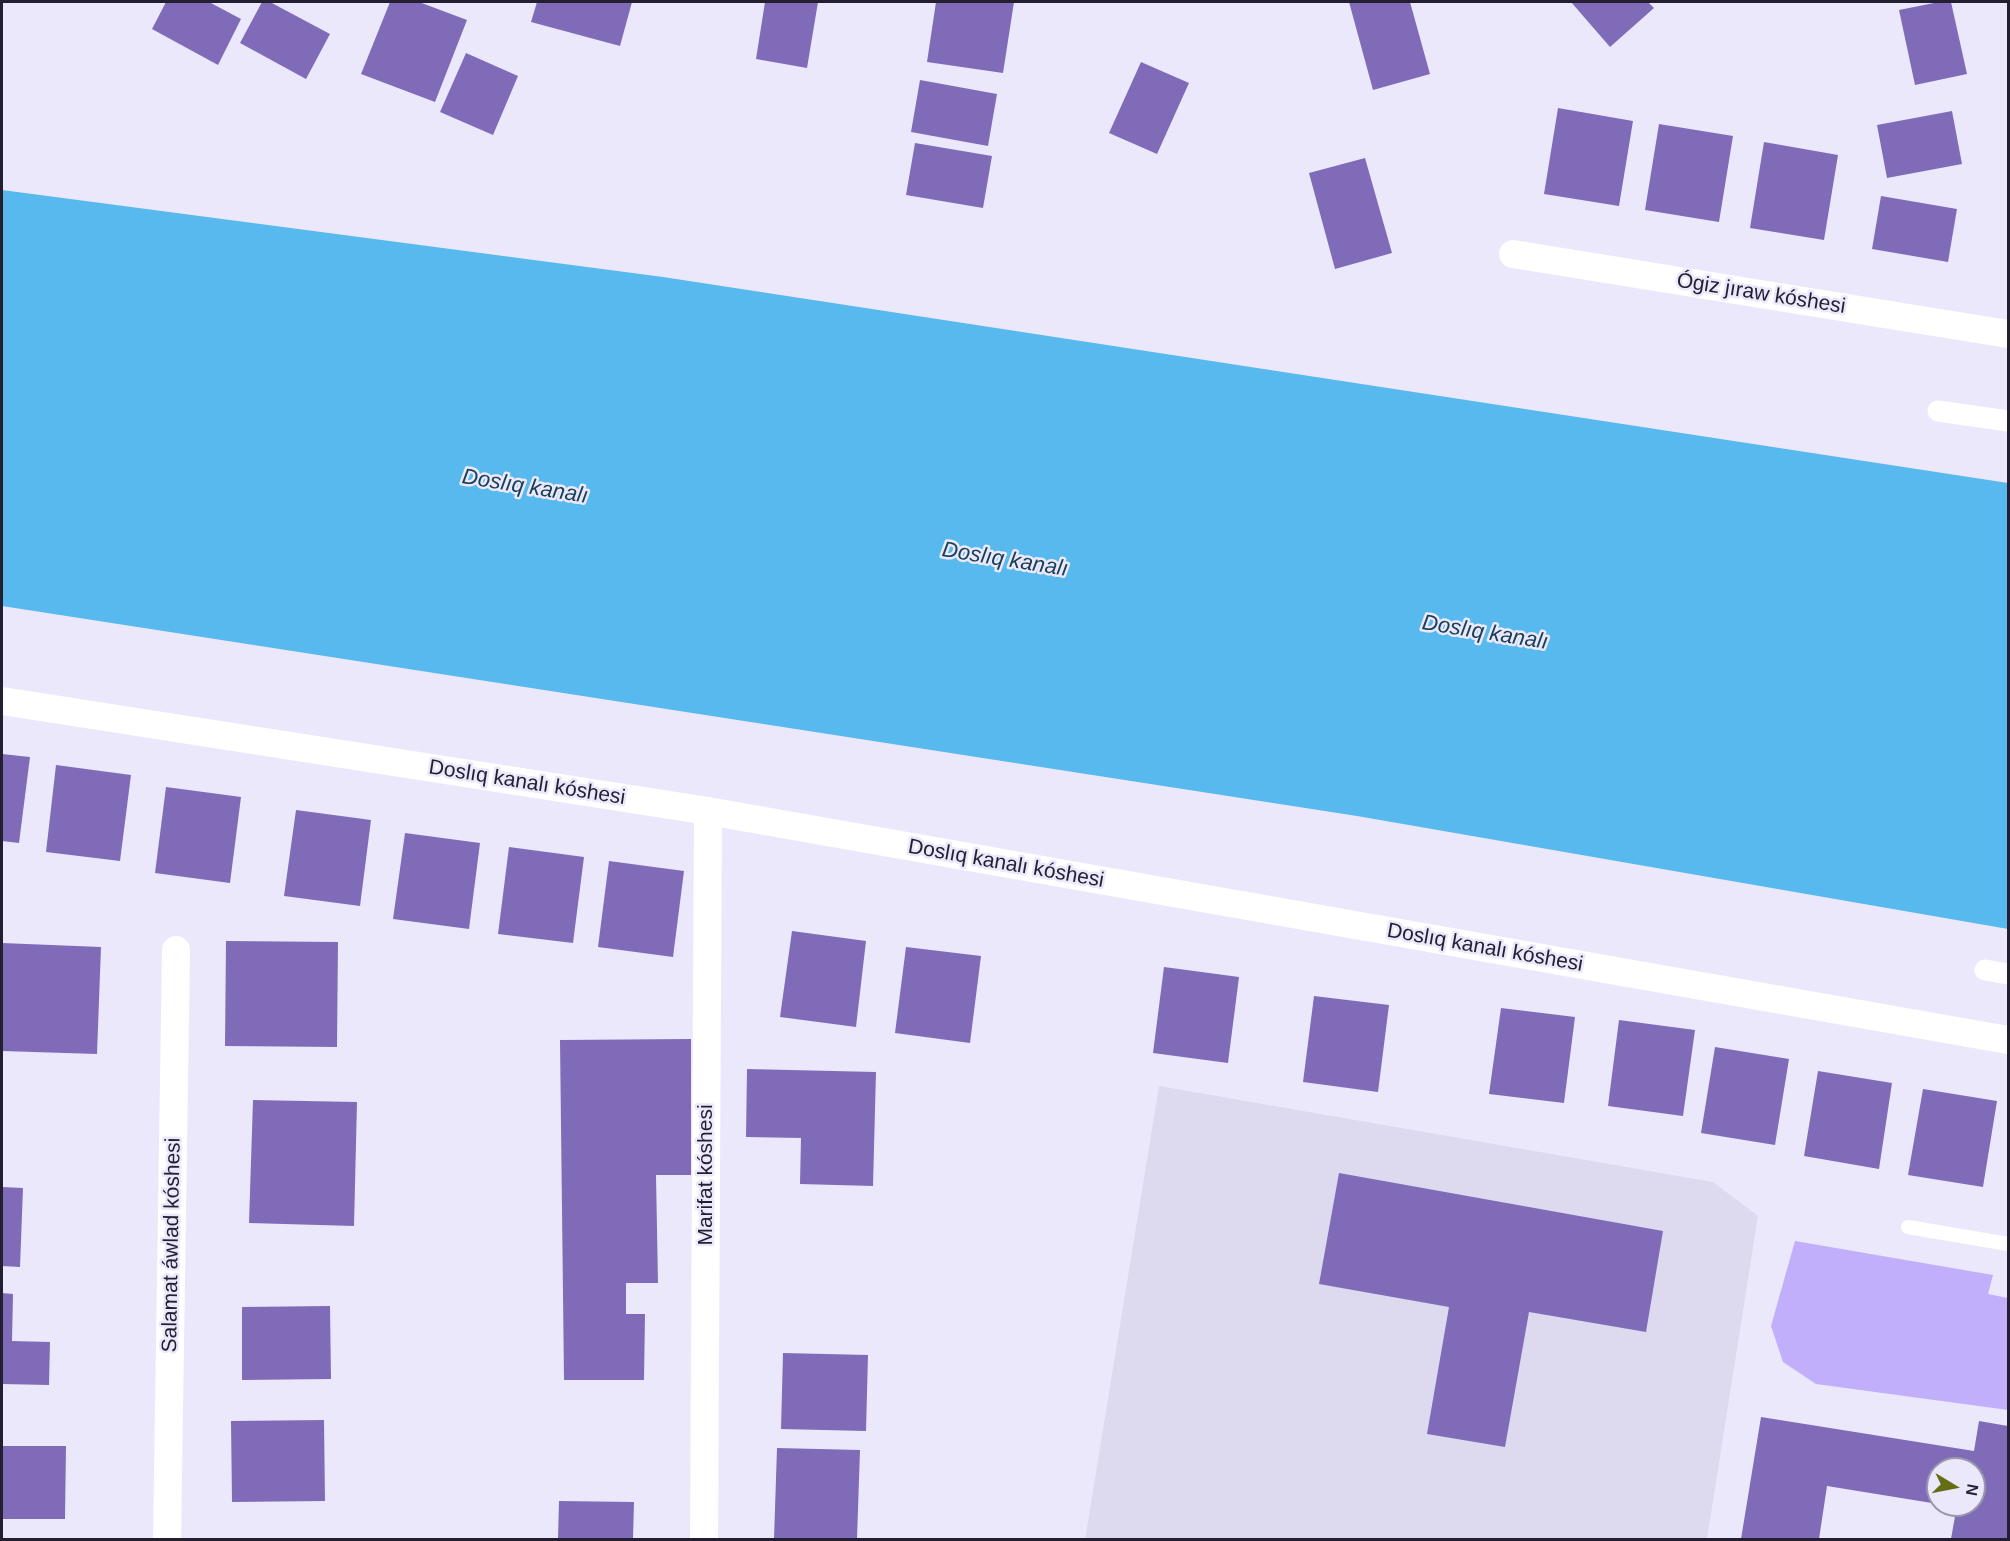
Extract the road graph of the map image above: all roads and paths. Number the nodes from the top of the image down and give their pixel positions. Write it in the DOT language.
graph roads {
  1 [pos="1513,254"];
  2 [pos="2008,334"];
  3 [pos="1938,411"];
  4 [pos="2008,421"];
  5 [pos="2,701"];
  6 [pos="708,812"];
  7 [pos="176,950"];
  8 [pos="1985,970"];
  9 [pos="2008,974"];
  10 [pos="2008,1040"];
  11 [pos="1908,1227"];
  12 [pos="2008,1244"];
  13 [pos="167,1539"];
  14 [pos="704,1539"];
  1 -- 2 [label="street, Ógiz jıraw kóshesi"];
  3 -- 4 [label="street"];
  5 -- 6 [label="street, Doslıq kanalı kóshesi"];
  6 -- 10 [label="street, Doslıq kanalı kóshesi"];
  6 -- 14 [label="street, Marifat kóshesi"];
  7 -- 13 [label="street, Salamat áwlad kóshesi"];
  8 -- 9 [label="street"];
  11 -- 12 [label="lane"];
}
